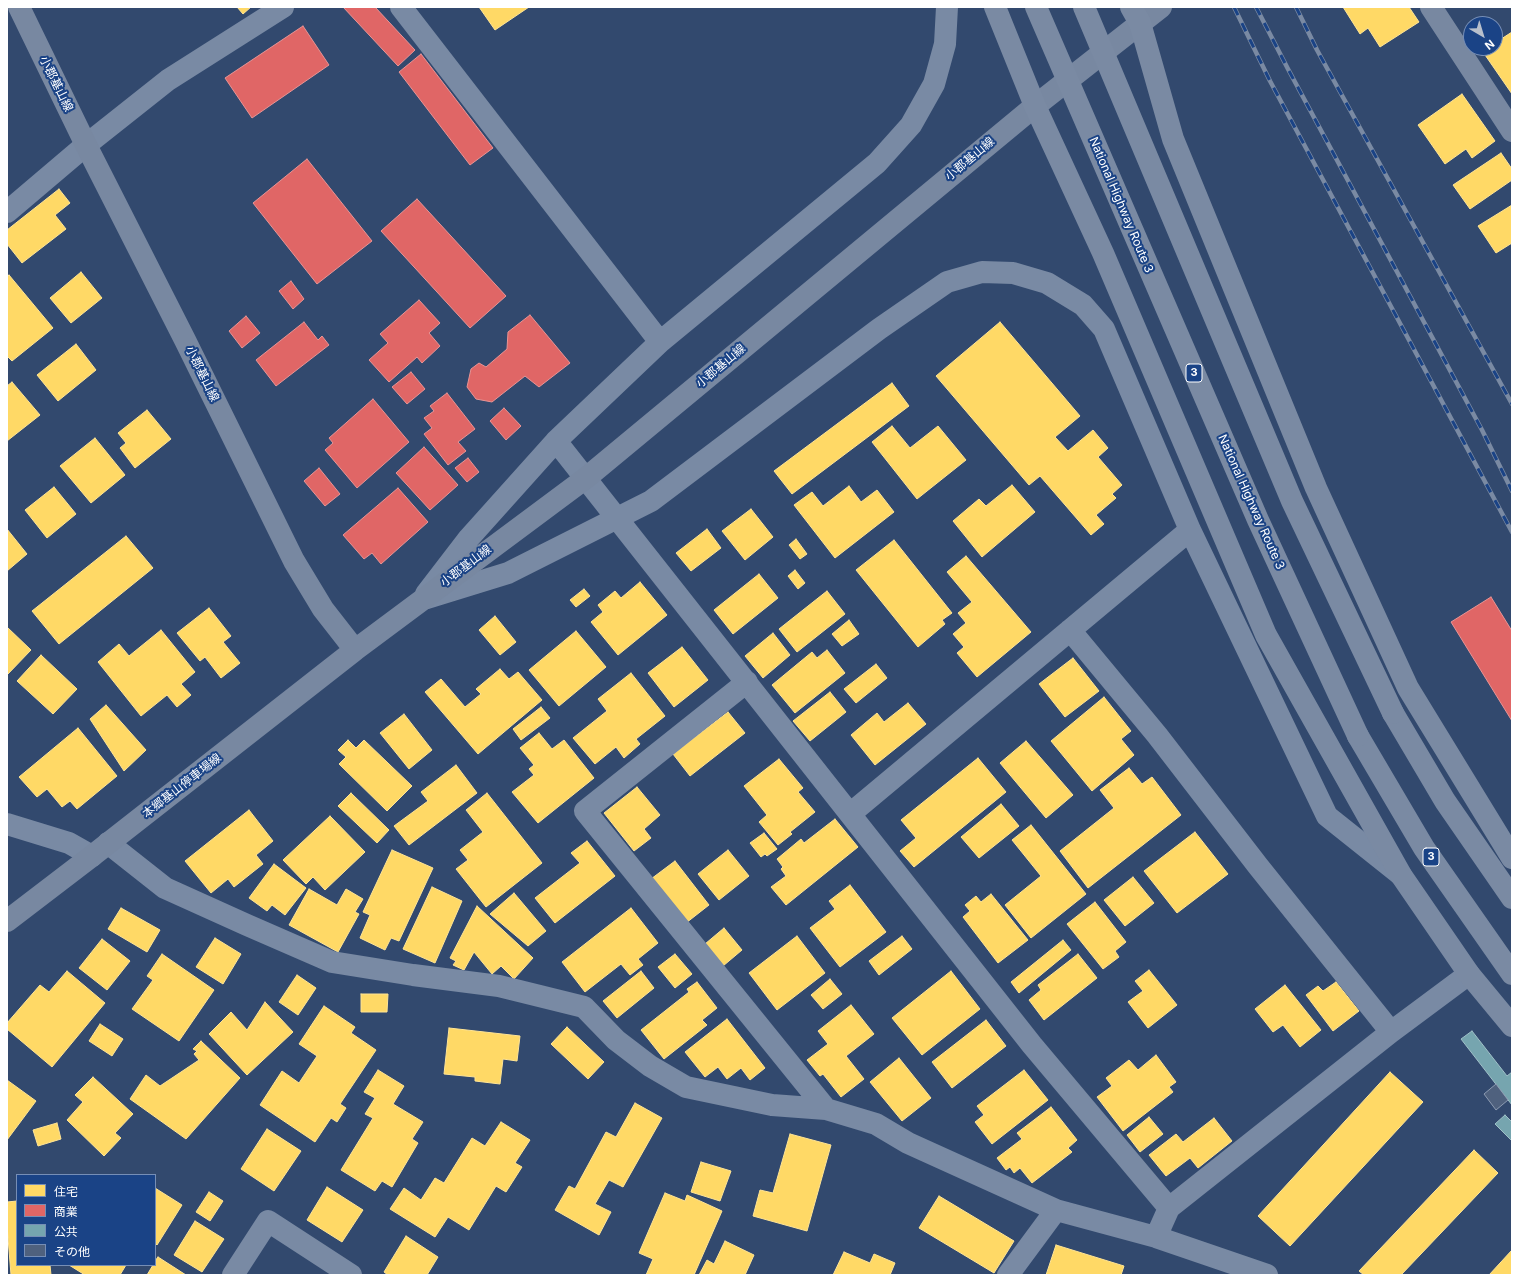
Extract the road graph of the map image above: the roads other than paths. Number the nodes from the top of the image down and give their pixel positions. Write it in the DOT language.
graph roads {
  1 [pos="19,7"];
  2 [pos="283,7"];
  3 [pos="401,7"];
  4 [pos="947,7"];
  5 [pos="995,7"];
  6 [pos="1036,7"];
  7 [pos="1084,7"];
  8 [pos="1161,7"];
  9 [pos="1431,7"];
  10 [pos="1136,15"];
  11 [pos="1034,106"];
  12 [pos="1512,131"];
  13 [pos="86,145"];
  14 [pos="7,212"];
  15 [pos="660,342"];
  16 [pos="556,441"];
  17 [pos="586,478"];
  18 [pos="616,518"];
  19 [pos="1190,530"];
  20 [pos="421,600"];
  21 [pos="1070,630"];
  22 [pos="355,650"];
  23 [pos="746,682"];
  24 [pos="850,814"];
  25 [pos="7,824"];
  26 [pos="100,850"];
  27 [pos="1512,858"];
  28 [pos="1400,875"];
  29 [pos="1512,898"];
  30 [pos="7,920"];
  31 [pos="1469,974"];
  32 [pos="1512,974"];
  33 [pos="1512,1026"];
  34 [pos="1391,1032"];
  35 [pos="826,1109"];
  36 [pos="1169,1208"];
  37 [pos="1056,1210"];
  38 [pos="1156,1237"];
  39 [pos="233,1275"];
  40 [pos="352,1275"];
  41 [pos="1008,1275"];
  42 [pos="1267,1275"];
  1 -- 13 [label="main road, 小郡基山線"];
  2 -- 13 [label="street"];
  3 -- 15 [label="street"];
  4 -- 15 [label="street"];
  5 -- 11 [label="highway"];
  6 -- 32 [label="highway, National Highway Route 3 / 3, bridge"];
  7 -- 29 [label="highway, bridge"];
  8 -- 10 [label="main road, 小郡基山線"];
  9 -- 12 [label="main road"];
  10 -- 11 [label="main road, 小郡基山線"];
  10 -- 27 [label="highway"];
  11 -- 17 [label="main road, 小郡基山線"];
  11 -- 28 [label="highway"];
  13 -- 14 [label="street"];
  13 -- 22 [label="main road, 小郡基山線"];
  15 -- 16 [label="street"];
  16 -- 17 [label="street"];
  16 -- 20 [label="street"];
  17 -- 18 [label="street"];
  17 -- 20 [label="main road, 小郡基山線"];
  18 -- 19 [label="street"];
  18 -- 20 [label="street"];
  18 -- 23 [label="street"];
  19 -- 21 [label="street"];
  19 -- 28 [label="street"];
  20 -- 22 [label="main road, 小郡基山線"];
  21 -- 24 [label="street"];
  21 -- 34 [label="street"];
  22 -- 26 [label="main road, 本郷基山停車場線"];
  23 -- 24 [label="street"];
  23 -- 35 [label="street"];
  24 -- 36 [label="street"];
  25 -- 26 [label="street"];
  26 -- 30 [label="main road, 本郷基山停車場線"];
  26 -- 35 [label="street"];
  28 -- 31 [label="highway"];
  31 -- 33 [label="highway"];
  31 -- 34 [label="street"];
  34 -- 36 [label="street"];
  35 -- 37 [label="street"];
  36 -- 38 [label="street"];
  37 -- 38 [label="street"];
  37 -- 41 [label="street"];
  38 -- 42 [label="street"];
  39 -- 40 [label="street"];
}
